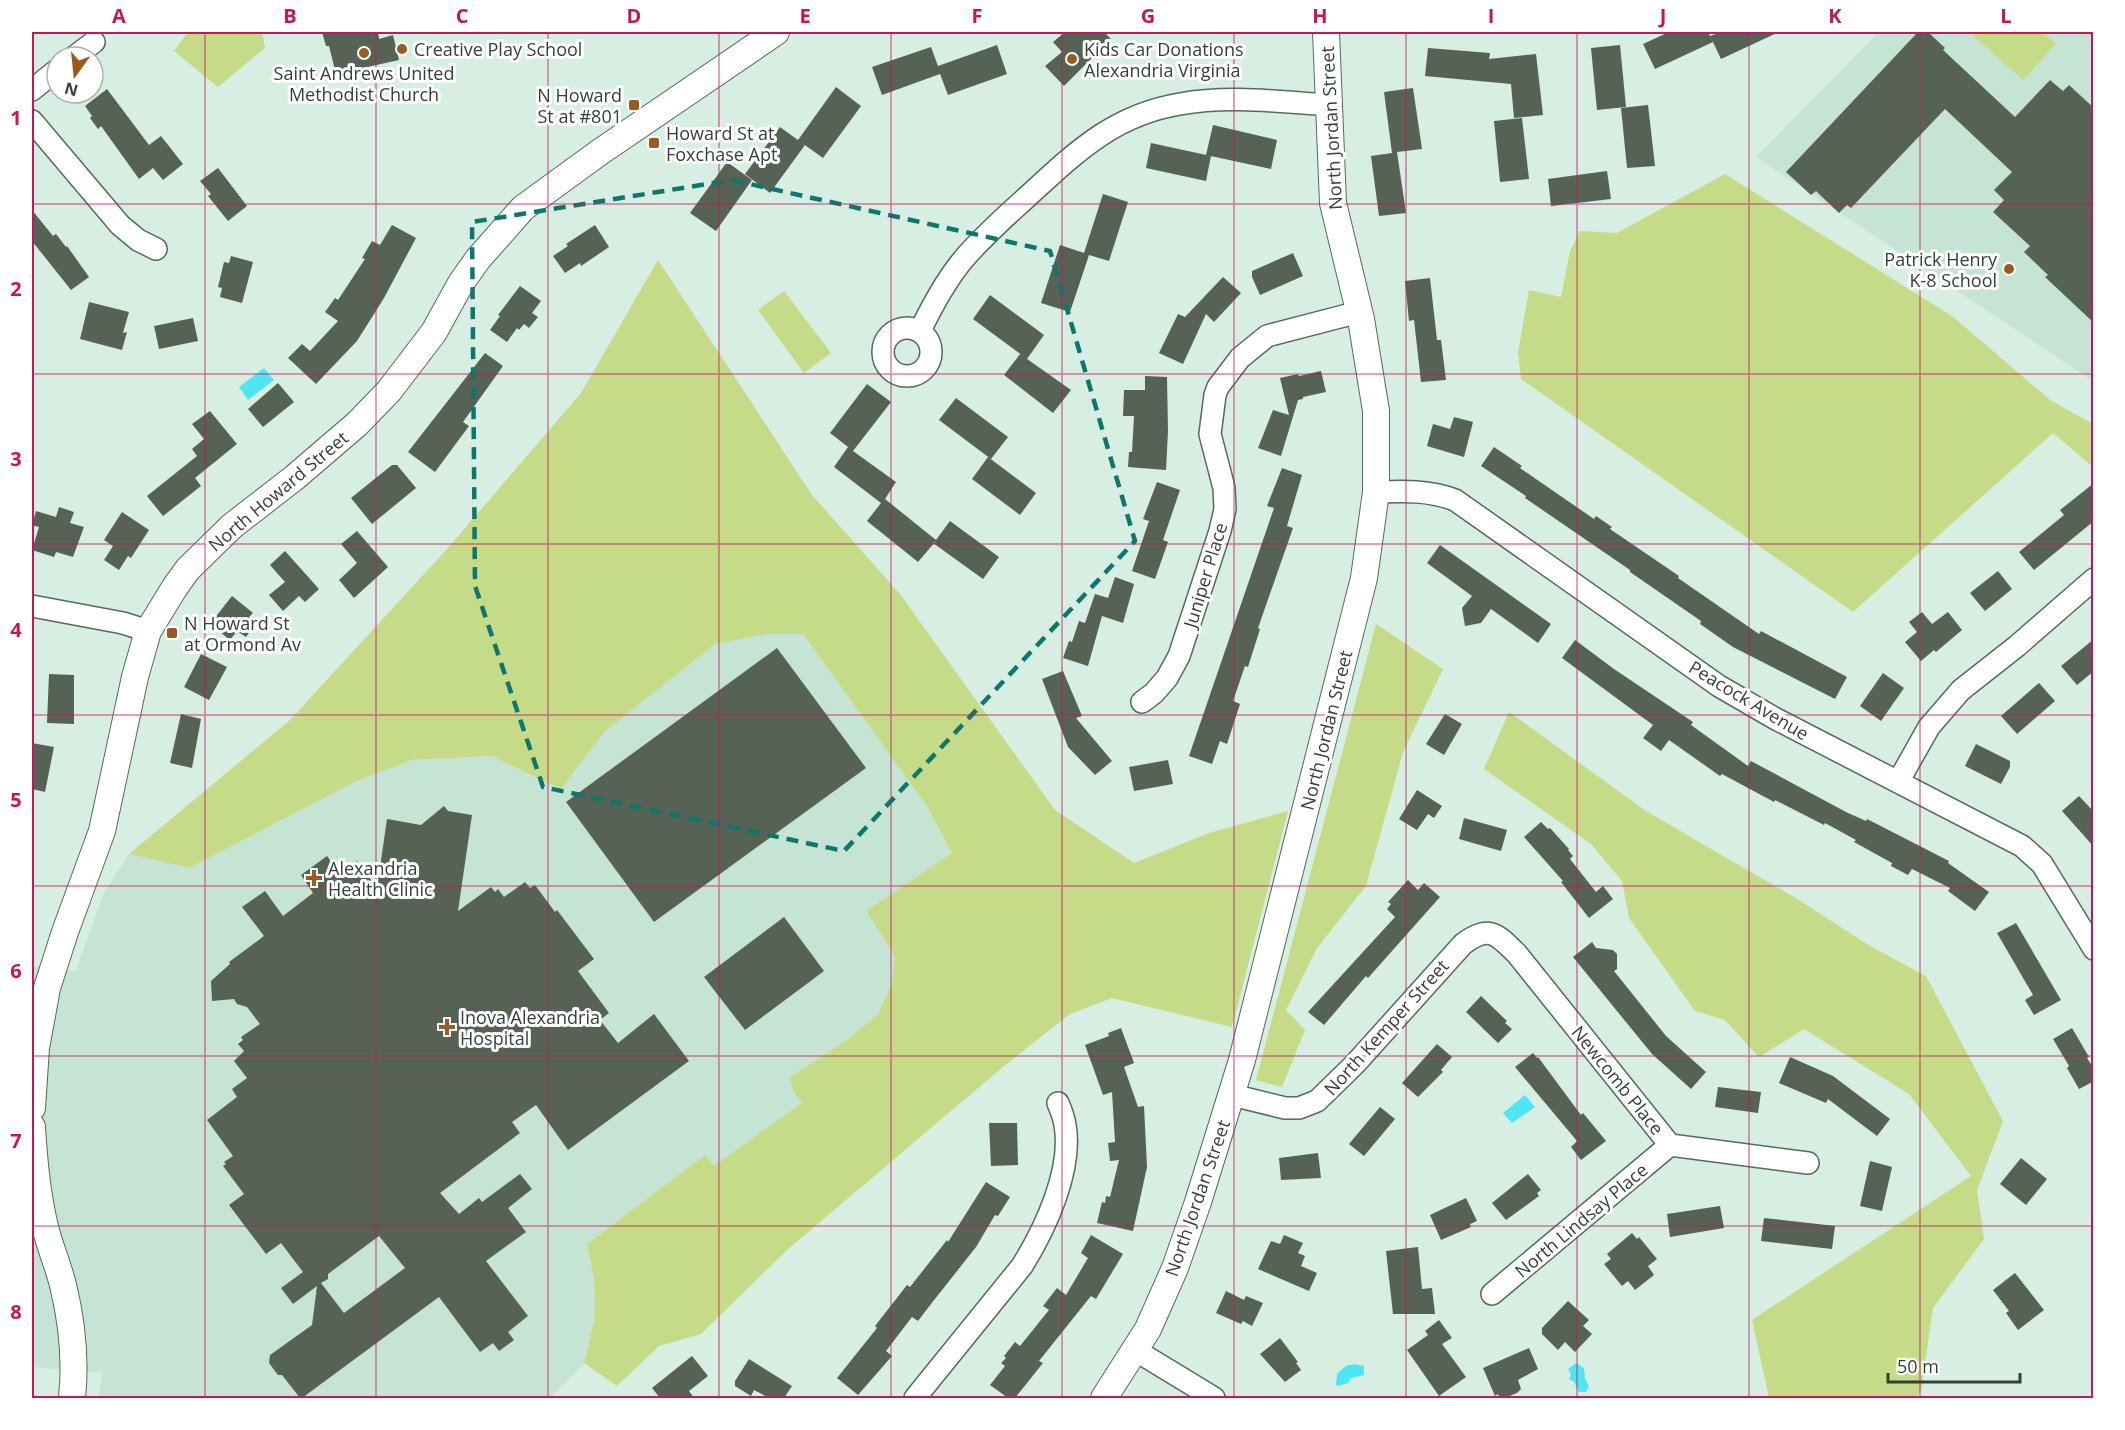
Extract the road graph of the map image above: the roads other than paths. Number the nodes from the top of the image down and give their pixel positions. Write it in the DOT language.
graph roads {
  1 [pos="776,32"];
  2 [pos="1326,32"];
  3 [pos="94,42"];
  4 [pos="90,45"];
  5 [pos="45,80"];
  6 [pos="32,90"];
  7 [pos="1329,105"];
  8 [pos="32,121"];
  9 [pos="156,249"];
  10 [pos="1359,312"];
  11 [pos="920,331"];
  12 [pos="1376,492"];
  13 [pos="2094,579"];
  14 [pos="32,606"];
  15 [pos="148,631"];
  16 [pos="1142,702"];
  17 [pos="1898,782"];
  18 [pos="1499,938"];
  19 [pos="2094,949"];
  20 [pos="1232,1095"];
  21 [pos="1058,1103"];
  22 [pos="32,1108"];
  23 [pos="32,1127"];
  24 [pos="1670,1145"];
  25 [pos="1808,1162"];
  26 [pos="1492,1294"];
  27 [pos="1135,1350"];
  28 [pos="72,1398"];
  29 [pos="915,1398"];
  30 [pos="1104,1398"];
  31 [pos="1214,1398"];
  1 -- 15 [label="street, North Howard Street"];
  2 -- 7 [label="street, North Jordan Street"];
  3 -- 4 [label="street"];
  5 -- 6 [label="street"];
  7 -- 10 [label="street, North Jordan Street"];
  7 -- 11 [label="street"];
  8 -- 9 [label="street"];
  10 -- 12 [label="street, North Jordan Street"];
  10 -- 16 [label="street, Juniper Place"];
  12 -- 17 [label="street, Peacock Avenue"];
  12 -- 20 [label="street, North Jordan Street"];
  13 -- 17 [label="street"];
  14 -- 15 [label="street"];
  15 -- 22 [label="street, North Howard Street"];
  17 -- 19 [label="street, Peacock Avenue"];
  18 -- 20 [label="street, North Kemper Street"];
  18 -- 24 [label="street, Newcomb Place"];
  20 -- 27 [label="street, North Jordan Street"];
  21 -- 29 [label="street"];
  23 -- 28 [label="street"];
  24 -- 25 [label="street, Newcomb Place"];
  24 -- 26 [label="street, North Lindsay Place"];
  27 -- 30 [label="street, North Jordan Street"];
  27 -- 31 [label="street"];
}
